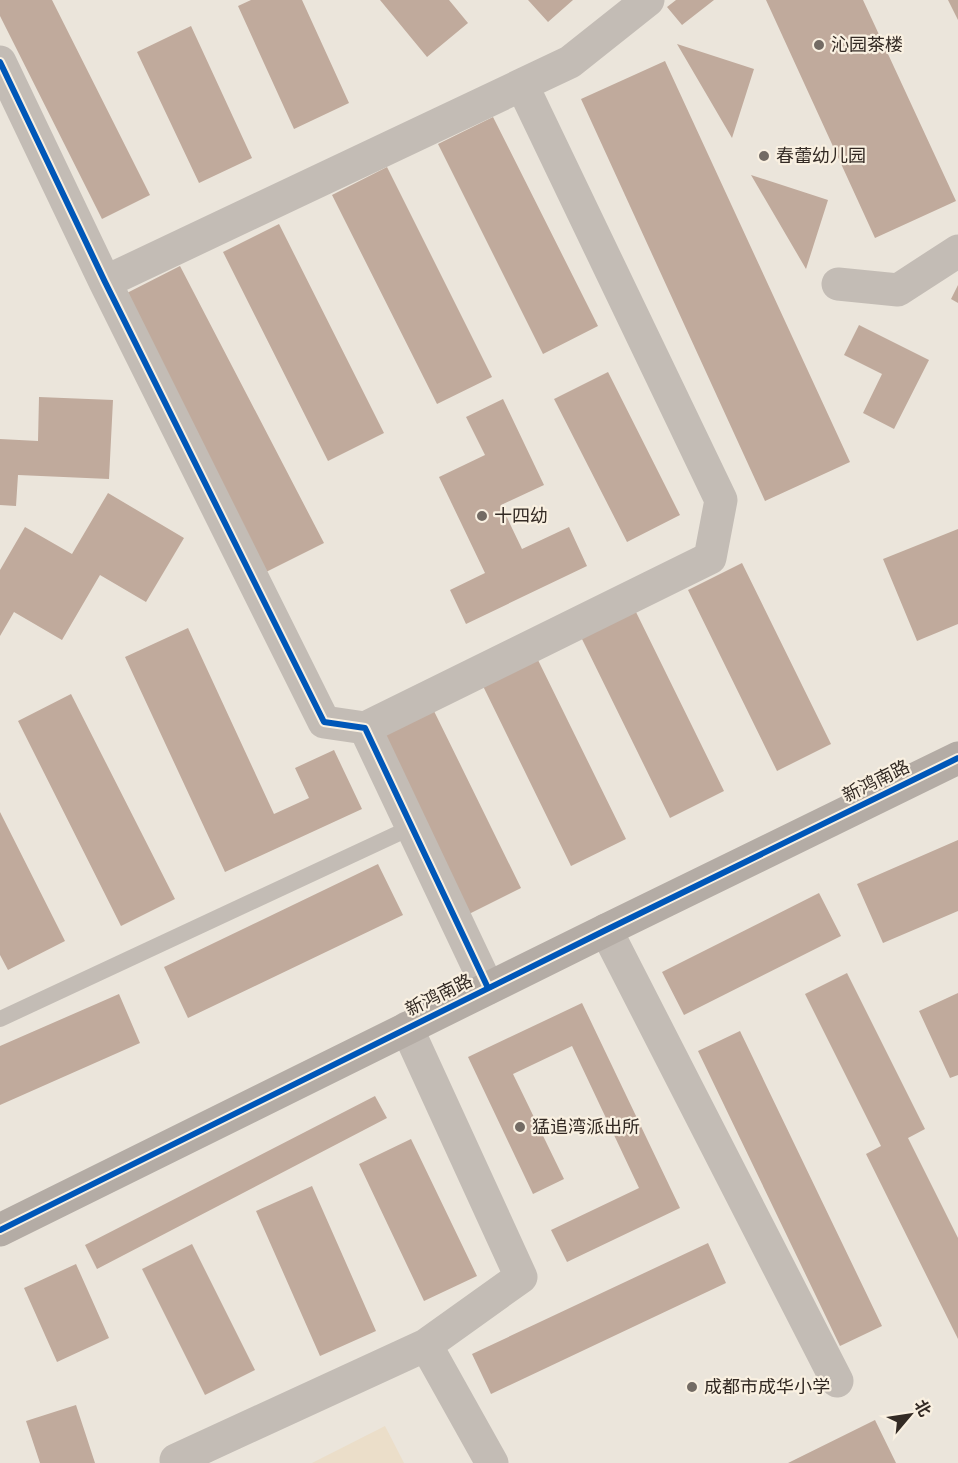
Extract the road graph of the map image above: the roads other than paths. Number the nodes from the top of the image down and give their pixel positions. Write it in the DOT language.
graph roads {
  1 [pos="648,0"];
  2 [pos="0,62"];
  3 [pos="522,85"];
  4 [pos="958,251"];
  5 [pos="105,282"];
  6 [pos="838,284"];
  7 [pos="365,728"];
  8 [pos="958,758"];
  9 [pos="412,827"];
  10 [pos="606,930"];
  11 [pos="488,988"];
  12 [pos="0,1019"];
  13 [pos="407,1028"];
  14 [pos="0,1230"];
  15 [pos="426,1345"];
  16 [pos="837,1381"];
  17 [pos="177,1463"];
  18 [pos="492,1463"];
  1 -- 3 [label="street"];
  2 -- 5 [label="street"];
  3 -- 5 [label="street"];
  3 -- 7 [label="street"];
  4 -- 6 [label="street"];
  5 -- 7 [label="street"];
  7 -- 9 [label="street"];
  8 -- 10 [label="street, 新鸿南路"];
  9 -- 11 [label="street"];
  9 -- 12 [label="lane"];
  10 -- 11 [label="street, 新鸿南路"];
  10 -- 16 [label="street"];
  11 -- 13 [label="street, 新鸿南路"];
  13 -- 14 [label="street, 新鸿南路"];
  13 -- 15 [label="street"];
  15 -- 17 [label="street"];
  15 -- 18 [label="street"];
}
